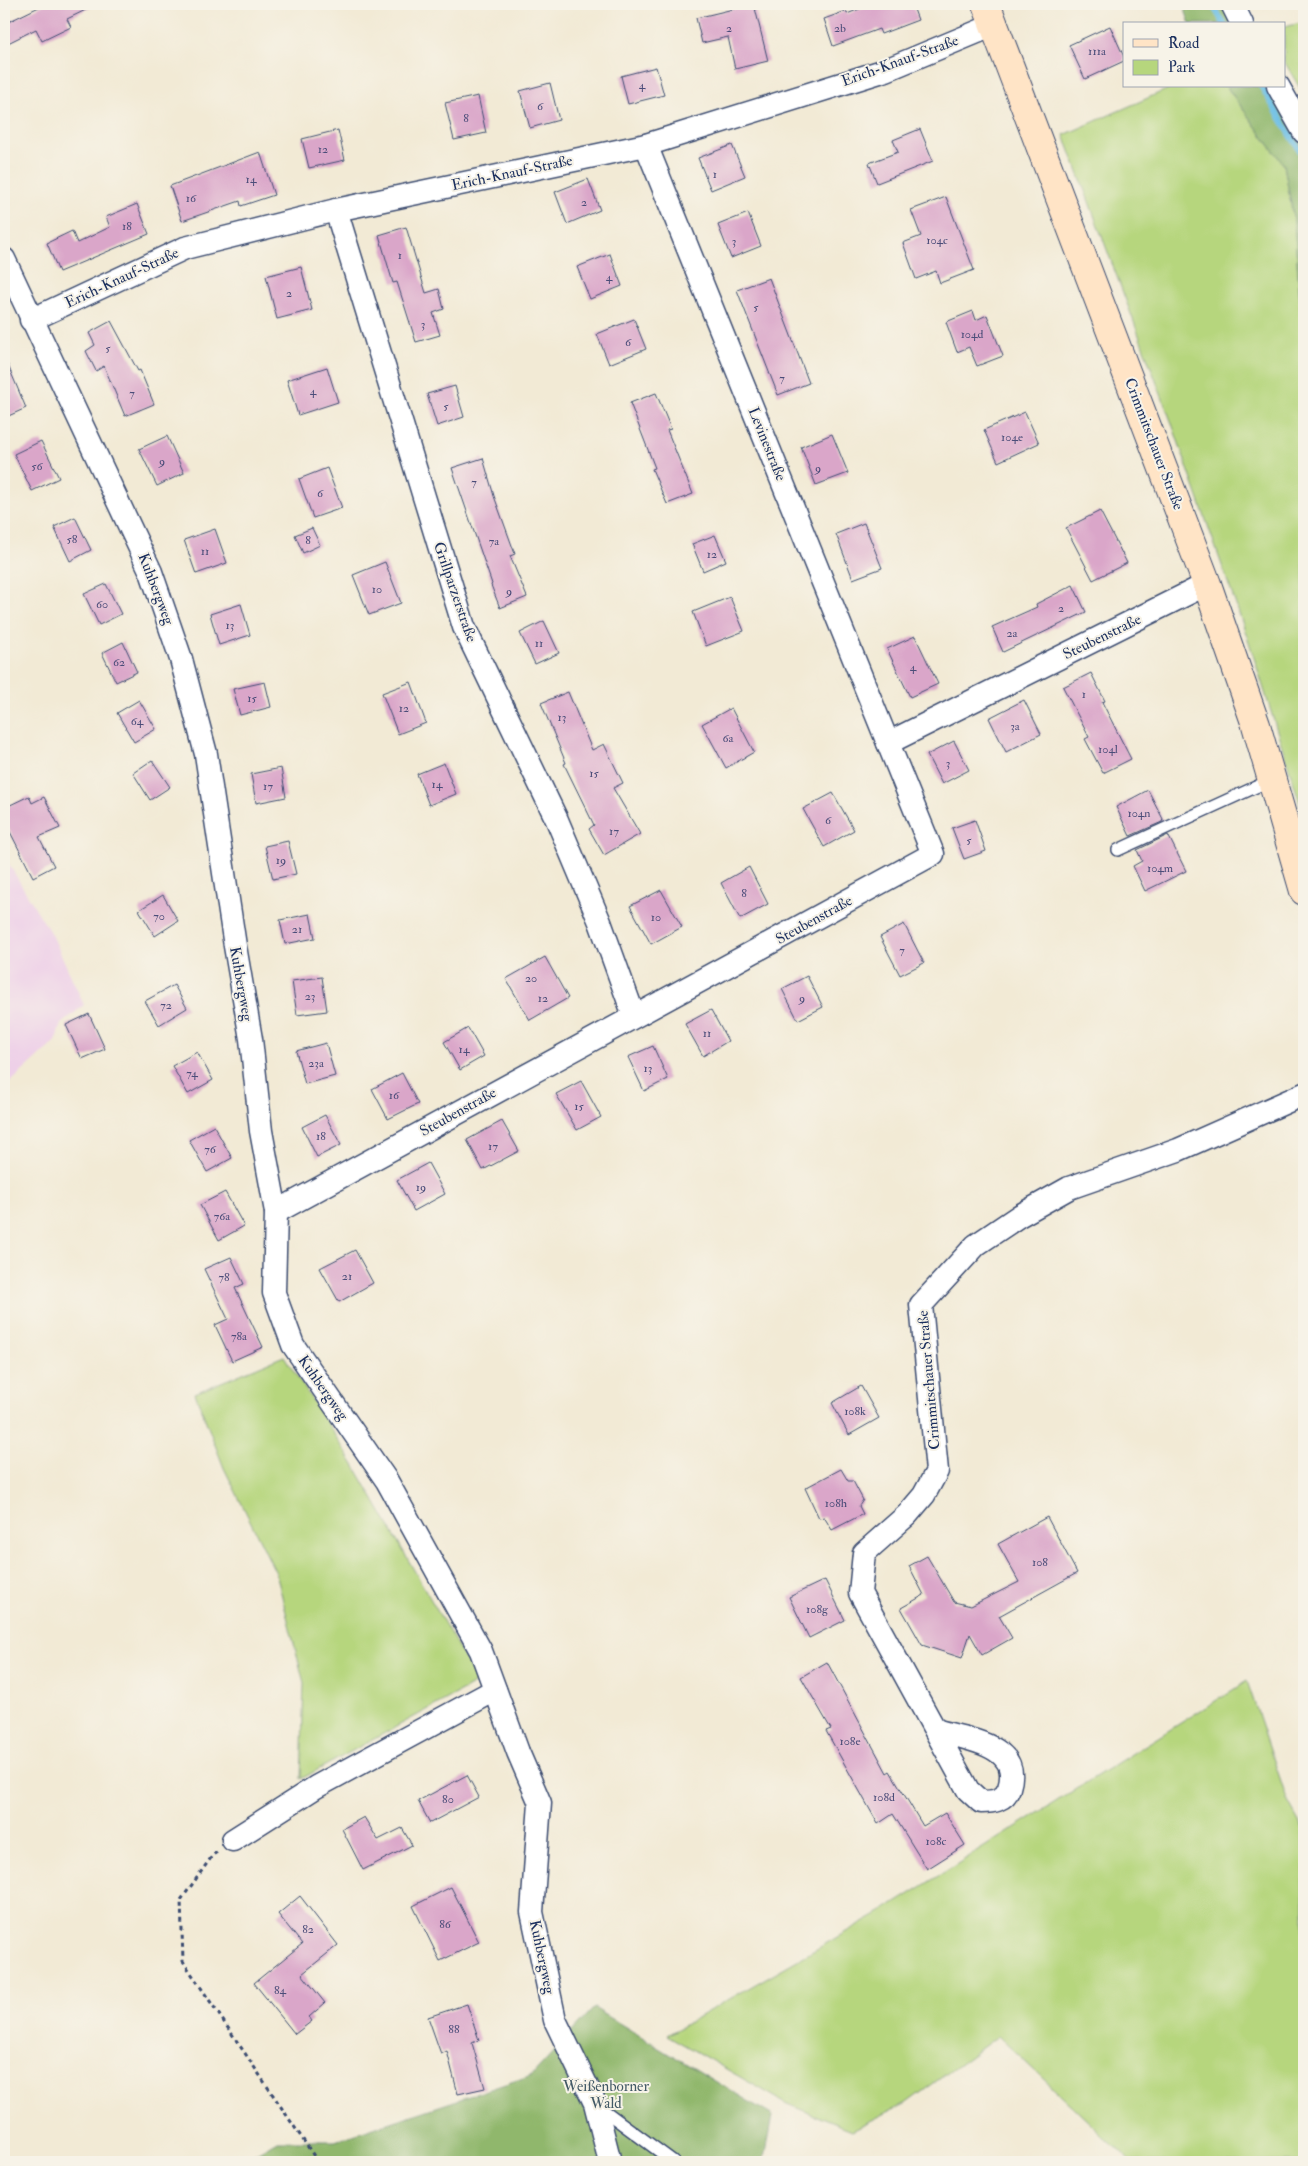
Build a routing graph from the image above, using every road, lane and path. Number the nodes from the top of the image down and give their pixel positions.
1 (1232, 4) edge
2 (990, 15) edge
3 (1241, 22) edge
4 (1279, 88) edge
5 (1304, 132) edge
6 (646, 145) junction
7 (336, 210) junction
8 (4, 259) edge
9 (31, 320) junction
10 (1207, 584) junction
11 (888, 743) junction
12 (1271, 780) junction
13 (1118, 850) dead end
14 (1304, 891) edge
15 (634, 1016) junction
16 (1304, 1094) edge
17 (276, 1212) junction
18 (495, 1690) junction
19 (934, 1730) dead end
20 (233, 1840) joint
21 (595, 2104) junction
22 (318, 2162) edge
23 (610, 2162) edge
24 (674, 2162) edge

1 - 3 street
2 - 6 street, Erich-Knauf-Straße
2 - 10 main road, Crimmitschauer Straße
4 - 5 street
6 - 7 street, Erich-Knauf-Straße
6 - 11 street, Levinestraße
7 - 9 street, Erich-Knauf-Straße
7 - 15 street, Grillparzerstraße
8 - 9 street, Kuhbergweg
9 - 17 street, Kuhbergweg
10 - 11 street, Steubenstraße
10 - 12 main road, Crimmitschauer Straße
11 - 15 street, Steubenstraße
12 - 13 lane
12 - 14 main road, Crimmitschauer Straße
15 - 17 street, Steubenstraße
16 - 19 street, Crimmitschauer Straße
17 - 18 street, Kuhbergweg
18 - 20 street
18 - 21 street, Kuhbergweg
20 - 22 path
21 - 23 street, Kuhbergweg
21 - 24 lane

